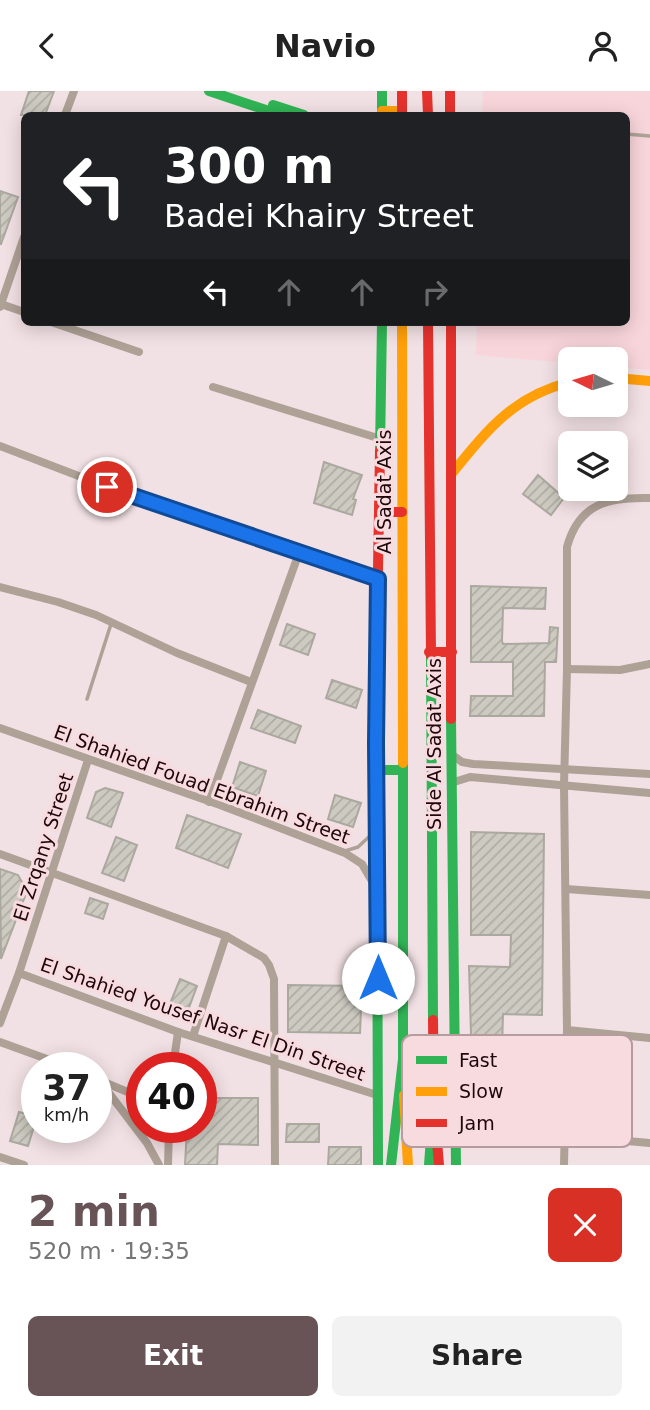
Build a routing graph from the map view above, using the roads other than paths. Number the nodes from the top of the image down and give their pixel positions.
1 (74, 91) edge
2 (209, 91) edge
3 (231, 91) edge
4 (383, 91) edge
5 (402, 91) edge
6 (428, 91) edge
7 (450, 91) edge
8 (66, 112) edge
9 (272, 112) edge
10 (295, 112) edge
11 (382, 112) edge
12 (402, 112) edge
13 (428, 112) edge
14 (450, 112) edge
15 (630, 134) edge
16 (650, 137) edge
17 (21, 246) edge
18 (1, 306) edge
19 (21, 311) edge
20 (63, 326) edge
21 (382, 326) edge
22 (402, 326) edge
23 (428, 326) edge
24 (451, 326) edge
25 (139, 352) dead end
26 (628, 379) edge
27 (650, 381) edge
28 (558, 385) edge
29 (213, 387) dead end
30 (381, 439) junction
31 (0, 446) edge
32 (453, 472) junction
33 (650, 498) edge
34 (380, 512) junction
35 (402, 512) junction
36 (299, 553) junction
37 (378, 579) junction
38 (0, 587) edge
39 (112, 621) junction
40 (429, 652) junction
41 (452, 652) junction
42 (650, 664) edge
43 (567, 669) junction
44 (251, 682) junction
45 (87, 699) dead end
46 (0, 728) edge
47 (451, 754) junction
48 (88, 760) junction
49 (565, 769) junction
50 (376, 770) junction
51 (402, 770) junction
52 (650, 774) edge
53 (451, 783) junction
54 (564, 785) junction
55 (650, 793) edge
56 (209, 801) junction
57 (377, 828) junction
58 (340, 851) junction
59 (0, 854) edge
60 (52, 873) junction
61 (566, 890) junction
62 (377, 891) junction
63 (650, 895) edge
64 (226, 936) junction
65 (19, 972) junction
66 (0, 1023) edge
67 (567, 1030) junction
68 (178, 1032) junction
69 (433, 1035) edge
70 (454, 1035) edge
71 (567, 1035) edge
72 (619, 1035) edge
73 (193, 1036) junction
74 (632, 1036) edge
75 (650, 1038) edge
76 (0, 1042) edge
77 (28, 1052) edge
78 (175, 1052) edge
79 (402, 1059) joint
80 (276, 1062) junction
81 (377, 1095) junction
82 (112, 1097) edge
83 (632, 1141) edge
84 (169, 1143) edge
85 (650, 1143) edge
86 (407, 1147) edge
87 (430, 1147) edge
88 (438, 1147) edge
89 (456, 1147) edge
90 (565, 1147) edge
91 (0, 1157) edge
92 (24, 1165) edge
93 (159, 1165) edge
94 (168, 1165) edge
95 (275, 1165) edge
96 (378, 1165) edge
97 (391, 1165) edge
98 (408, 1165) edge
99 (429, 1165) edge
100 (439, 1165) edge
101 (456, 1165) edge
102 (564, 1165) edge

1 - 8 street
2 - 9 street
3 - 10 street
4 - 11 street
5 - 12 street
6 - 13 street
7 - 14 street
15 - 16 lane
17 - 18 street
18 - 19 street
20 - 25 street
21 - 30 street
22 - 35 street, Al Sadat Axis
23 - 40 street
24 - 32 street, Side Al Sadat Axis
26 - 27 street
28 - 32 street
29 - 30 street
30 - 34 street
31 - 36 street
32 - 41 street, Side Al Sadat Axis
33 - 43 street
34 - 35 street
34 - 37 street
35 - 51 street, Al Sadat Axis
36 - 37 street
36 - 44 street
37 - 50 street
38 - 39 street
39 - 44 street
39 - 45 lane
40 - 41 street
40 - 69 street
41 - 47 street, Side Al Sadat Axis
42 - 43 street
43 - 49 street
44 - 56 street
46 - 48 street, El Shahied Fouad Ebrahim Street
47 - 49 street
47 - 53 street, Side Al Sadat Axis
48 - 56 street, El Shahied Fouad Ebrahim Street
48 - 60 street, El Zrqany Street
49 - 52 street
49 - 54 street
50 - 51 street
50 - 57 street
51 - 79 street, Al Sadat Axis
53 - 54 street
53 - 70 street, Side Al Sadat Axis
54 - 55 street
54 - 61 street
56 - 58 street, El Shahied Fouad Ebrahim Street
57 - 58 lane
57 - 62 street
58 - 62 street, El Shahied Fouad Ebrahim Street
59 - 60 street
60 - 64 street
60 - 65 street, El Zrqany Street
61 - 63 street
61 - 67 street
62 - 81 street
64 - 73 street
64 - 80 street
65 - 66 street, El Zrqany Street
65 - 68 street, El Shahied Yousef Nasr El Din Street
67 - 71 street
67 - 72 street
68 - 73 street, El Shahied Yousef Nasr El Din Street
68 - 78 street
73 - 80 street, El Shahied Yousef Nasr El Din Street
74 - 75 street
76 - 77 street
79 - 97 street, Al Sadat Axis
80 - 81 street, El Shahied Yousef Nasr El Din Street
80 - 95 street
81 - 96 street
82 - 93 street
83 - 85 street
84 - 94 street
86 - 98 street
87 - 99 street
88 - 100 street
89 - 101 street, Side Al Sadat Axis
90 - 102 street
91 - 92 street

